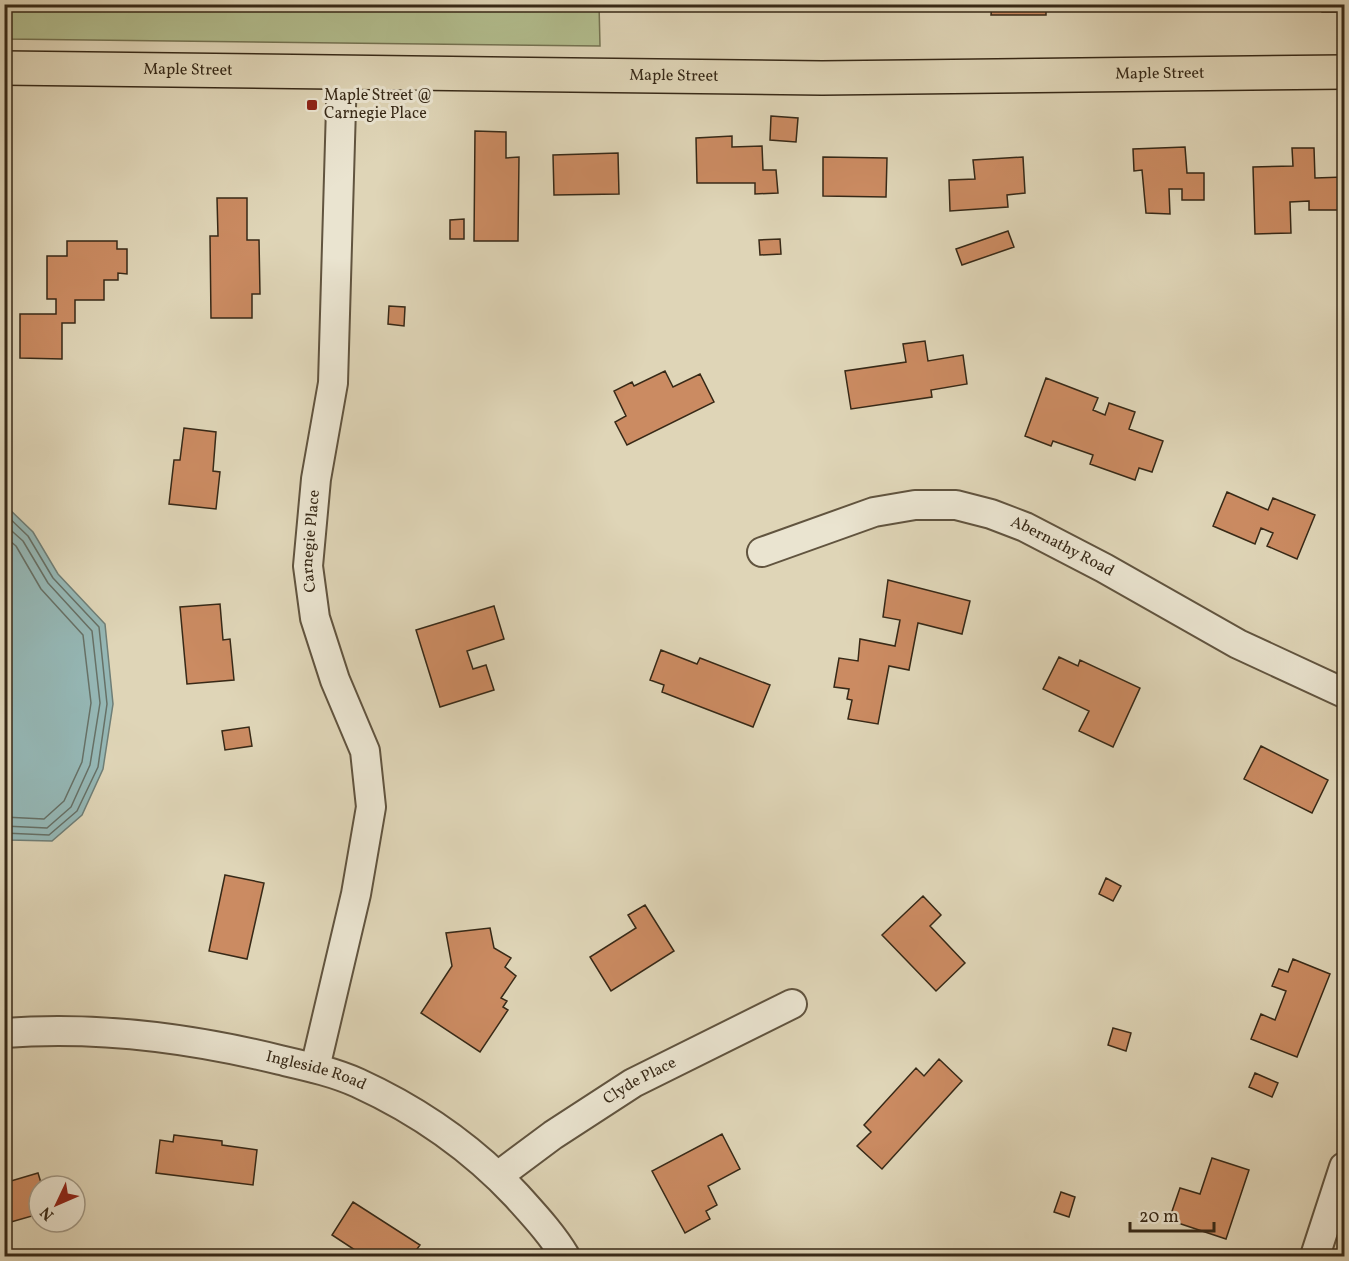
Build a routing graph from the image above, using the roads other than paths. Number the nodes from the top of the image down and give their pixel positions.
1 (4, 68) edge
2 (1344, 72) edge
3 (342, 73) junction
4 (762, 552) dead end
5 (1344, 693) edge
6 (792, 1004) dead end
7 (4, 1033) edge
8 (315, 1068) junction
9 (1344, 1167) edge
10 (498, 1176) junction
11 (565, 1257) edge
12 (1315, 1257) edge

1 - 3 main road, Maple Street
2 - 3 main road, Maple Street
3 - 8 street, Carnegie Place
4 - 5 street, Abernathy Road
6 - 10 street, Clyde Place
7 - 8 street, Ingleside Road
8 - 10 street, Ingleside Road
9 - 12 street
10 - 11 street, Ingleside Road

